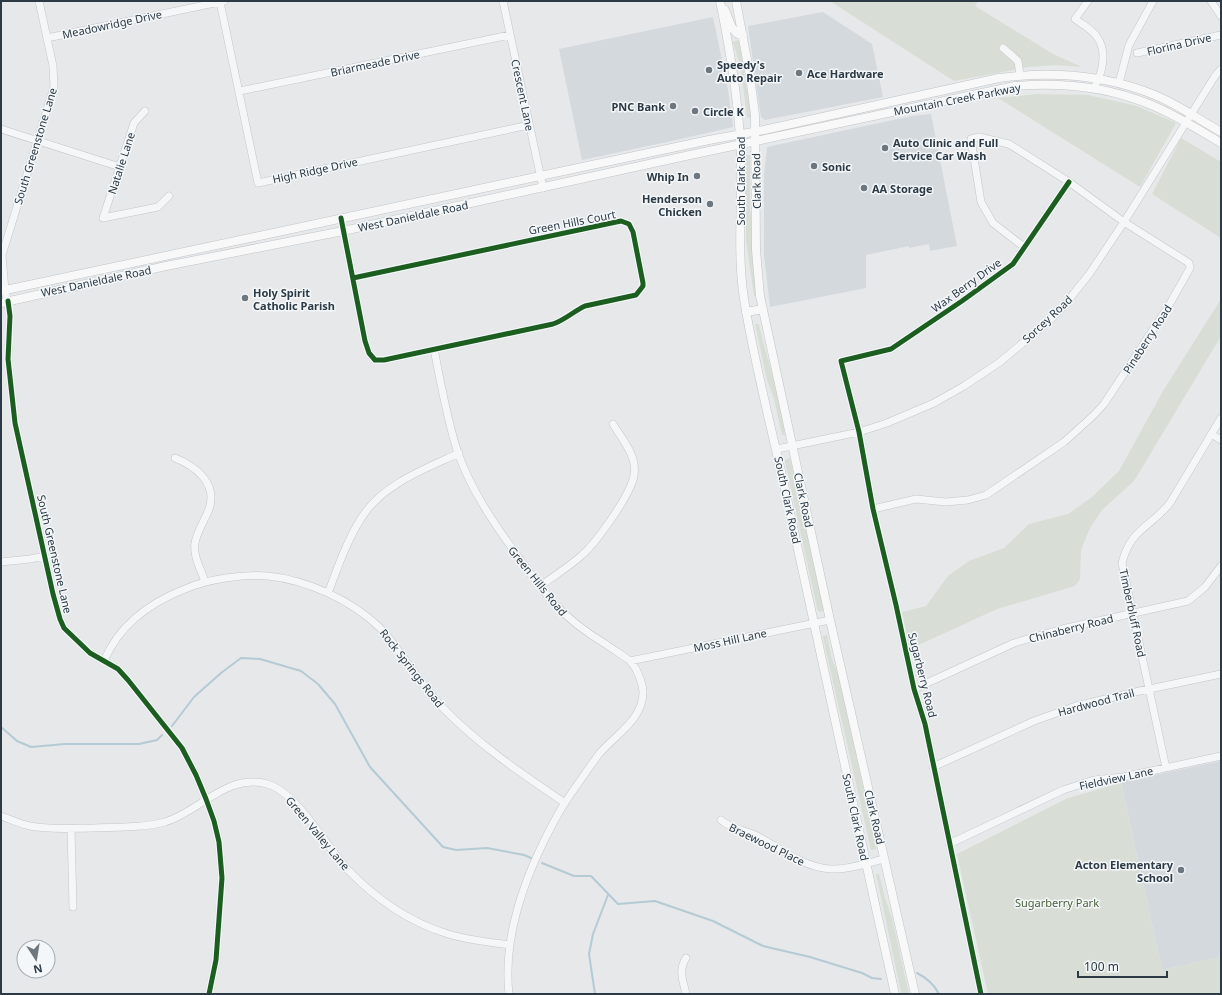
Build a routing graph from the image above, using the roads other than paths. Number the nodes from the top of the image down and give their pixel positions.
1 (39, 1) edge
2 (222, 1) edge
3 (503, 1) edge
4 (736, 1) edge
5 (1088, 1) edge
6 (1153, 1) edge
7 (1211, 1) edge
8 (721, 3) edge
9 (1221, 16) edge
10 (1221, 34) edge
11 (510, 35) junction
12 (743, 35) junction
13 (47, 38) junction
14 (1003, 48) dead end
15 (1137, 53) dead end
16 (1221, 69) edge
17 (1020, 75) junction
18 (1099, 79) junction
19 (1119, 83) junction
20 (1094, 88) junction
21 (240, 91) junction
22 (908, 98) junction
23 (911, 108) junction
24 (145, 111) dead end
25 (1192, 114) junction
26 (1186, 122) junction
27 (529, 125) junction
28 (1, 129) edge
29 (755, 131) junction
30 (1221, 132) edge
31 (740, 134) junction
32 (38, 141) junction
33 (755, 142) junction
34 (1221, 143) edge
35 (740, 145) junction
36 (642, 154) junction
37 (646, 165) junction
38 (120, 167) junction
39 (582, 167) junction
40 (540, 176) junction
41 (585, 179) junction
42 (1069, 182) junction
43 (543, 188) junction
44 (169, 196) dead end
45 (341, 218) junction
46 (1124, 222) junction
47 (343, 231) junction
48 (276, 232) junction
49 (3, 242) edge
50 (278, 244) junction
51 (205, 247) junction
52 (1024, 247) junction
53 (207, 258) junction
54 (130, 263) junction
55 (132, 273) junction
56 (353, 278) junction
57 (3, 290) edge
58 (4, 302) edge
59 (763, 309) junction
60 (746, 312) junction
61 (434, 350) junction
62 (841, 361) joint
63 (1221, 418) edge
64 (612, 424) dead end
65 (859, 432) junction
66 (1211, 434) junction
67 (1221, 440) edge
68 (792, 445) junction
69 (777, 449) junction
70 (459, 453) junction
71 (175, 458) dead end
72 (873, 509) junction
73 (45, 556) junction
74 (1, 562) edge
75 (1221, 566) edge
76 (204, 582) junction
77 (540, 586) junction
78 (328, 592) junction
79 (1133, 614) junction
80 (830, 620) junction
81 (814, 624) junction
82 (104, 661) junction
83 (630, 661) junction
84 (1221, 674) edge
85 (914, 689) junction
86 (1149, 689) junction
87 (1221, 756) edge
88 (933, 767) junction
89 (1166, 768) junction
90 (206, 798) junction
91 (565, 803) junction
92 (1, 816) edge
93 (721, 820) dead end
94 (70, 828) junction
95 (949, 844) junction
96 (884, 859) junction
97 (866, 863) junction
98 (73, 907) dead end
99 (510, 945) junction
100 (686, 958) dead end
101 (209, 994) edge
102 (509, 994) edge
103 (686, 994) edge
104 (895, 994) edge
105 (914, 994) edge
106 (981, 994) edge

1 - 13 street, South Greenstone Lane
2 - 13 street, Meadowridge Drive
2 - 21 street, High Ridge Drive
3 - 11 street, Crescent Lane
4 - 12 main road, Clark Road
5 - 18 street
6 - 19 street
7 - 9 street
8 - 12 main road
8 - 31 main road, South Clark Road
10 - 15 street, Florina Drive
11 - 21 street, Briarmeade Drive
11 - 27 street, Crescent Lane
12 - 29 main road, Clark Road
13 - 32 street, South Greenstone Lane
14 - 17 street
16 - 25 street, Sorcey Road
17 - 18 main road, Mountain Creek Parkway
17 - 22 main road, Mountain Creek Parkway
18 - 19 main road, Mountain Creek Parkway
18 - 20 street
19 - 25 main road, Mountain Creek Parkway
20 - 23 main road, Mountain Creek Parkway
20 - 26 main road, Mountain Creek Parkway
21 - 27 street, High Ridge Drive
22 - 23 main road
22 - 29 main road, Mountain Creek Parkway
23 - 33 main road, Mountain Creek Parkway
24 - 38 street, Natalie Lane
25 - 26 street, Sorcey Road
25 - 30 main road, Mountain Creek Parkway
26 - 34 main road, Mountain Creek Parkway
26 - 46 street, Sorcey Road
27 - 40 street, Crescent Lane
28 - 32 street
29 - 31 main road, West Danieldale Road
29 - 33 main road, Clark Road
31 - 35 main road, South Clark Road
31 - 36 main road, West Danieldale Road
32 - 38 street
32 - 49 street, South Greenstone Lane
33 - 35 main road, West Danieldale Road
33 - 59 main road, Clark Road
35 - 37 main road, West Danieldale Road
35 - 60 main road, South Clark Road
36 - 37 main road
36 - 39 main road, West Danieldale Road
37 - 41 main road, West Danieldale Road
38 - 44 street, Natalie Lane
39 - 40 main road, West Danieldale Road
39 - 41 main road
40 - 43 street, Crescent Lane
40 - 45 main road, West Danieldale Road
41 - 43 main road, West Danieldale Road
42 - 46 street, Pineberry Road
42 - 52 street, Wax Berry Drive
42 - 52 street, Pineberry Road
43 - 47 main road, West Danieldale Road
45 - 47 street, Green Hills Court
45 - 48 main road, West Danieldale Road
46 - 65 street, Sorcey Road
46 - 72 street, Pineberry Road
47 - 50 main road, West Danieldale Road
47 - 56 street, Green Hills Court
48 - 50 main road
48 - 51 main road, West Danieldale Road
49 - 57 street, South Greenstone Lane
50 - 53 main road, West Danieldale Road
51 - 53 main road
51 - 54 main road, West Danieldale Road
52 - 62 street, Wax Berry Drive
53 - 55 main road, West Danieldale Road
54 - 55 main road
54 - 57 main road, West Danieldale Road
55 - 58 main road, West Danieldale Road
56 - 61 street, Green Hills Court
56 - 61 street, Green Hills Court
57 - 58 street, South Greenstone Lane
58 - 73 street, South Greenstone Lane
59 - 60 main road
59 - 68 main road, Clark Road
60 - 69 main road, South Clark Road
61 - 70 street, Green Hills Road
62 - 65 street, Sugarberry Road
63 - 66 street, Timberbluff Road
64 - 77 street
65 - 68 street, Sorcey Road
65 - 72 street, Sugarberry Road
66 - 67 street
66 - 79 street, Timberbluff Road
68 - 69 street, Sorcey Road
68 - 80 main road, Clark Road
69 - 81 main road, South Clark Road
70 - 77 street, Green Hills Road
70 - 78 street
71 - 76 street
72 - 85 street, Sugarberry Road
73 - 74 street
73 - 82 street, South Greenstone Lane
75 - 79 street, Chinaberry Road
76 - 78 street, Rock Springs Road
76 - 82 street, Rock Springs Road
77 - 83 street, Green Hills Road
78 - 91 street, Rock Springs Road
79 - 85 street, Chinaberry Road
79 - 86 street, Timberbluff Road
80 - 81 street, Moss Hill Lane
80 - 96 main road, Clark Road
81 - 83 street, Moss Hill Lane
81 - 97 main road, South Clark Road
82 - 90 street, South Greenstone Lane
83 - 91 street, Green Hills Road
84 - 86 street, Hardwood Trail
85 - 88 street, Sugarberry Road
86 - 88 street, Hardwood Trail
86 - 89 street, Timberbluff Road
87 - 89 street, Fieldview Lane
88 - 95 street, Sugarberry Road
89 - 95 street, Fieldview Lane
90 - 94 street, Green Valley Lane
90 - 99 street, Green Valley Lane
90 - 101 street, South Greenstone Lane
91 - 99 street, Green Hills Road
92 - 94 street, Green Valley Lane
93 - 97 street, Braewood Place
94 - 98 street
95 - 106 street, Sugarberry Road
96 - 97 street, Braewood Place
96 - 105 main road, Clark Road
97 - 104 main road, South Clark Road
99 - 102 street, Green Hills Road
100 - 103 street

